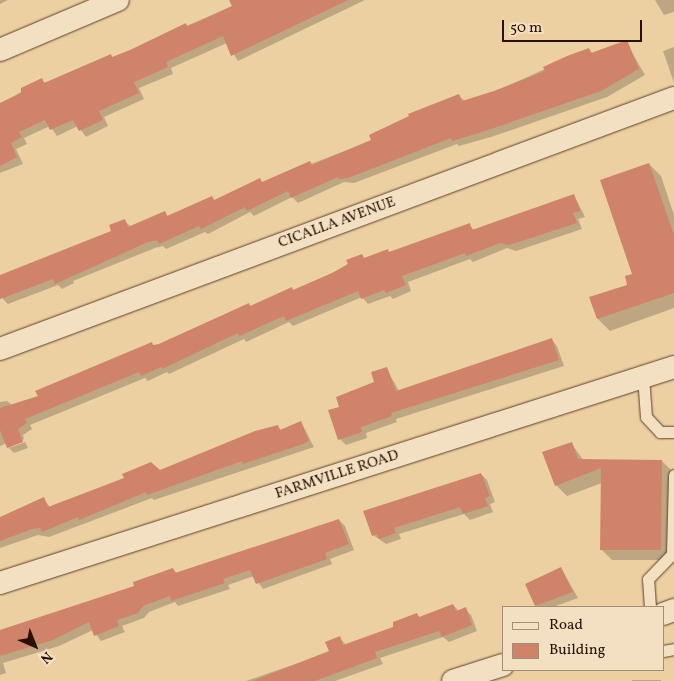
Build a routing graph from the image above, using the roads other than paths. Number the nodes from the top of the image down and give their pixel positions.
1 (118, 0) edge
2 (0, 50) edge
3 (674, 98) edge
4 (0, 349) edge
5 (674, 367) edge
6 (643, 376) junction
7 (674, 432) edge
8 (674, 475) edge
9 (0, 583) edge
10 (650, 606) edge
11 (502, 665) edge
12 (454, 681) edge

1 - 2 street
3 - 4 street, CICALLA AVENUE
5 - 6 street, FARMVILLE ROAD
6 - 7 lane
6 - 9 street, FARMVILLE ROAD
8 - 10 lane
11 - 12 street

